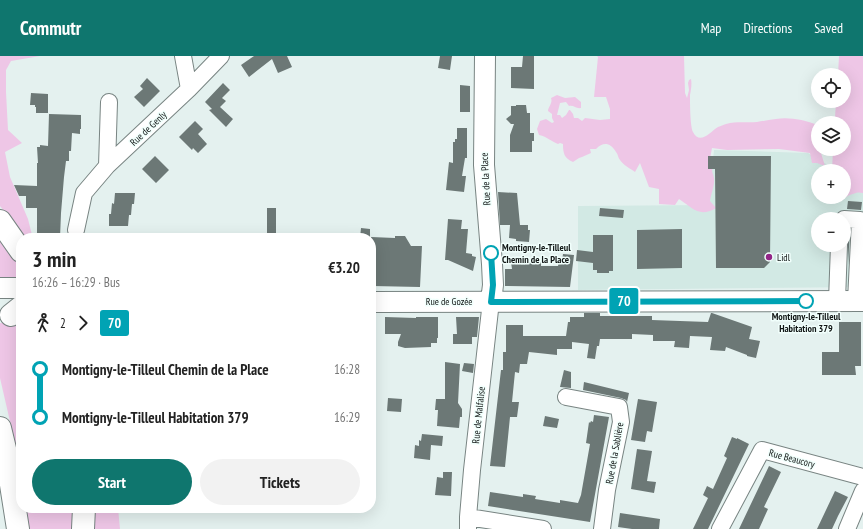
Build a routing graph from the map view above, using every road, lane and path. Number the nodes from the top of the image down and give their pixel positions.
1 (183, 56) edge
2 (221, 56) edge
3 (485, 56) edge
4 (189, 89) junction
5 (109, 102) dead end
6 (107, 166) junction
7 (851, 219) edge
8 (0, 221) edge
9 (76, 230) dead end
10 (16, 244) edge
11 (841, 252) edge
12 (852, 301) edge
13 (376, 302) edge
14 (491, 302) junction
15 (566, 397) dead end
16 (0, 428) edge
17 (863, 477) edge
18 (863, 491) edge
19 (84, 513) edge
20 (468, 523) edge
21 (18, 529) edge
22 (82, 529) edge
23 (544, 529) edge
24 (602, 529) edge
25 (720, 529) edge
26 (847, 529) edge

1 - 4 street
2 - 4 street, Rue de Genly
3 - 14 main road, Rue de la Place
4 - 6 street, Rue de Genly
5 - 6 street
6 - 9 street, Rue de Genly
7 - 12 street
8 - 10 highway
11 - 12 street
12 - 14 main road, Rue de Gozée
13 - 14 main road, Rue de Gozée
14 - 20 street, Rue de Malfalise
15 - 24 street, Rue de la Sablière
16 - 21 highway
17 - 25 street, Rue Beaucory
18 - 26 street
19 - 22 highway
20 - 23 street

